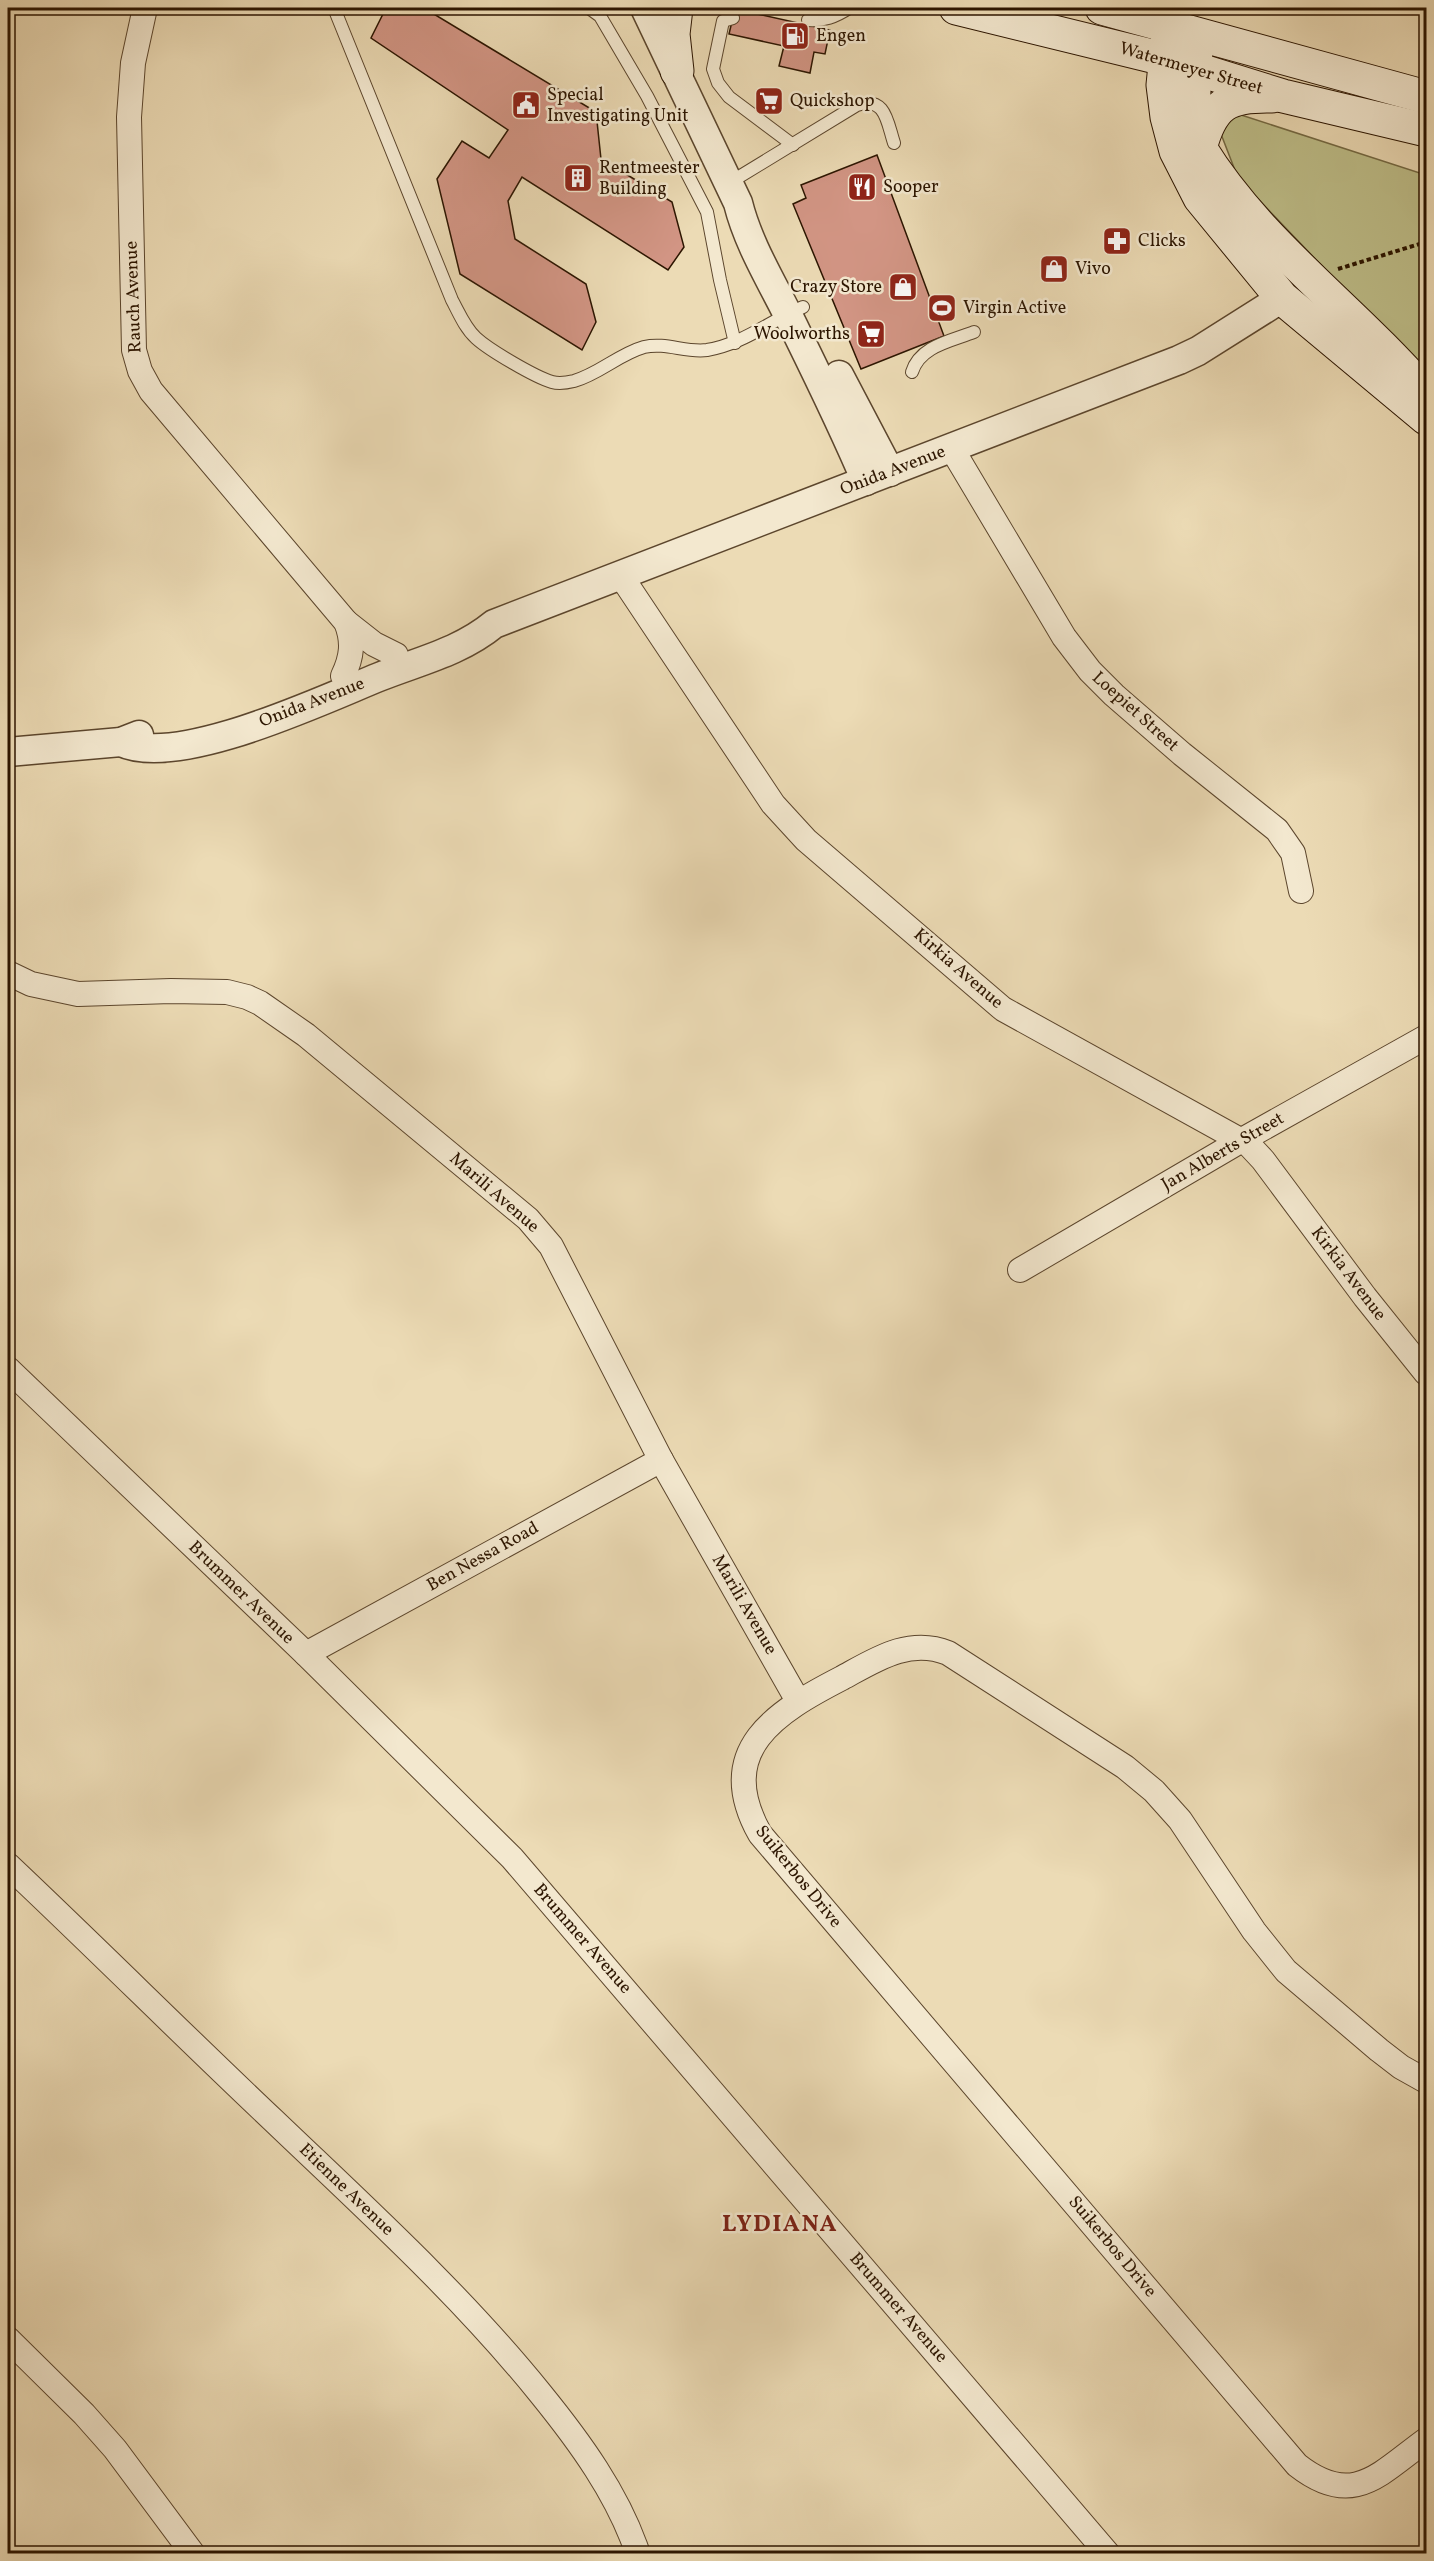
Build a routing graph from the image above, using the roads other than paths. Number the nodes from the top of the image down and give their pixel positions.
1 (145, 8) edge
2 (333, 8) edge
3 (589, 8) edge
4 (645, 8) edge
5 (676, 8) edge
6 (849, 8) edge
7 (957, 8) edge
8 (1102, 8) edge
9 (807, 17) edge
10 (733, 18) dead end
11 (1183, 29) junction
12 (1179, 64) junction
13 (677, 70) junction
14 (1283, 96) junction
15 (1426, 97) edge
16 (1426, 130) edge
17 (894, 142) dead end
18 (793, 145) junction
19 (1200, 148) junction
20 (734, 193) junction
21 (1282, 298) junction
22 (795, 310) junction
23 (974, 332) dead end
24 (735, 344) junction
25 (912, 372) dead end
26 (1426, 394) edge
27 (1426, 418) edge
28 (951, 449) junction
29 (878, 476) junction
30 (621, 576) junction
31 (346, 622) junction
32 (494, 624) junction
33 (396, 655) junction
34 (344, 676) junction
35 (121, 742) junction
36 (8, 752) edge
37 (1301, 891) dead end
38 (8, 973) edge
39 (1426, 1037) edge
40 (1242, 1140) junction
41 (1020, 1270) dead end
42 (8, 1369) edge
43 (1426, 1373) edge
44 (661, 1460) junction
45 (306, 1654) junction
46 (798, 1701) junction
47 (8, 1865) edge
48 (1426, 2081) edge
49 (8, 2339) edge
50 (1426, 2440) edge
51 (193, 2553) edge
52 (638, 2553) edge
53 (1108, 2553) edge

1 - 31 street, Rauch Avenue
2 - 24 lane
3 - 24 lane
4 - 13 street
5 - 13 main road
6 - 9 lane
7 - 12 main road, Watermeyer Street
8 - 11 main road, Watermeyer Street
10 - 18 lane
11 - 12 main road
11 - 15 main road, Watermeyer Street
12 - 14 main road, Watermeyer Street
12 - 19 main road
12 - 21 main road
13 - 20 street
14 - 16 main road, Watermeyer Street
14 - 19 main road
17 - 18 lane
18 - 20 lane
19 - 21 main road
19 - 26 main road
20 - 22 street
21 - 27 main road
21 - 28 street, Onida Avenue
22 - 24 lane
22 - 29 street
23 - 25 lane
28 - 29 street, Onida Avenue
28 - 37 street, Loepiet Street
29 - 30 street, Onida Avenue
30 - 32 street, Onida Avenue
30 - 40 street, Kirkia Avenue
31 - 33 street, Rauch Avenue
31 - 34 street, Rauch Avenue
32 - 33 street, Onida Avenue
32 - 35 street, Onida Avenue
33 - 34 street, Onida Avenue
34 - 35 street, Onida Avenue
35 - 36 street, Onida Avenue
38 - 44 street, Marili Avenue
39 - 40 street, Jan Alberts Street
40 - 41 street, Jan Alberts Street
40 - 43 street, Kirkia Avenue
42 - 45 street, Brummer Avenue
44 - 45 street, Ben Nessa Road
44 - 46 street, Marili Avenue
45 - 53 street, Brummer Avenue
46 - 48 street, Suikerbos Drive
46 - 50 street, Suikerbos Drive
47 - 52 street, Etienne Avenue
49 - 51 street

